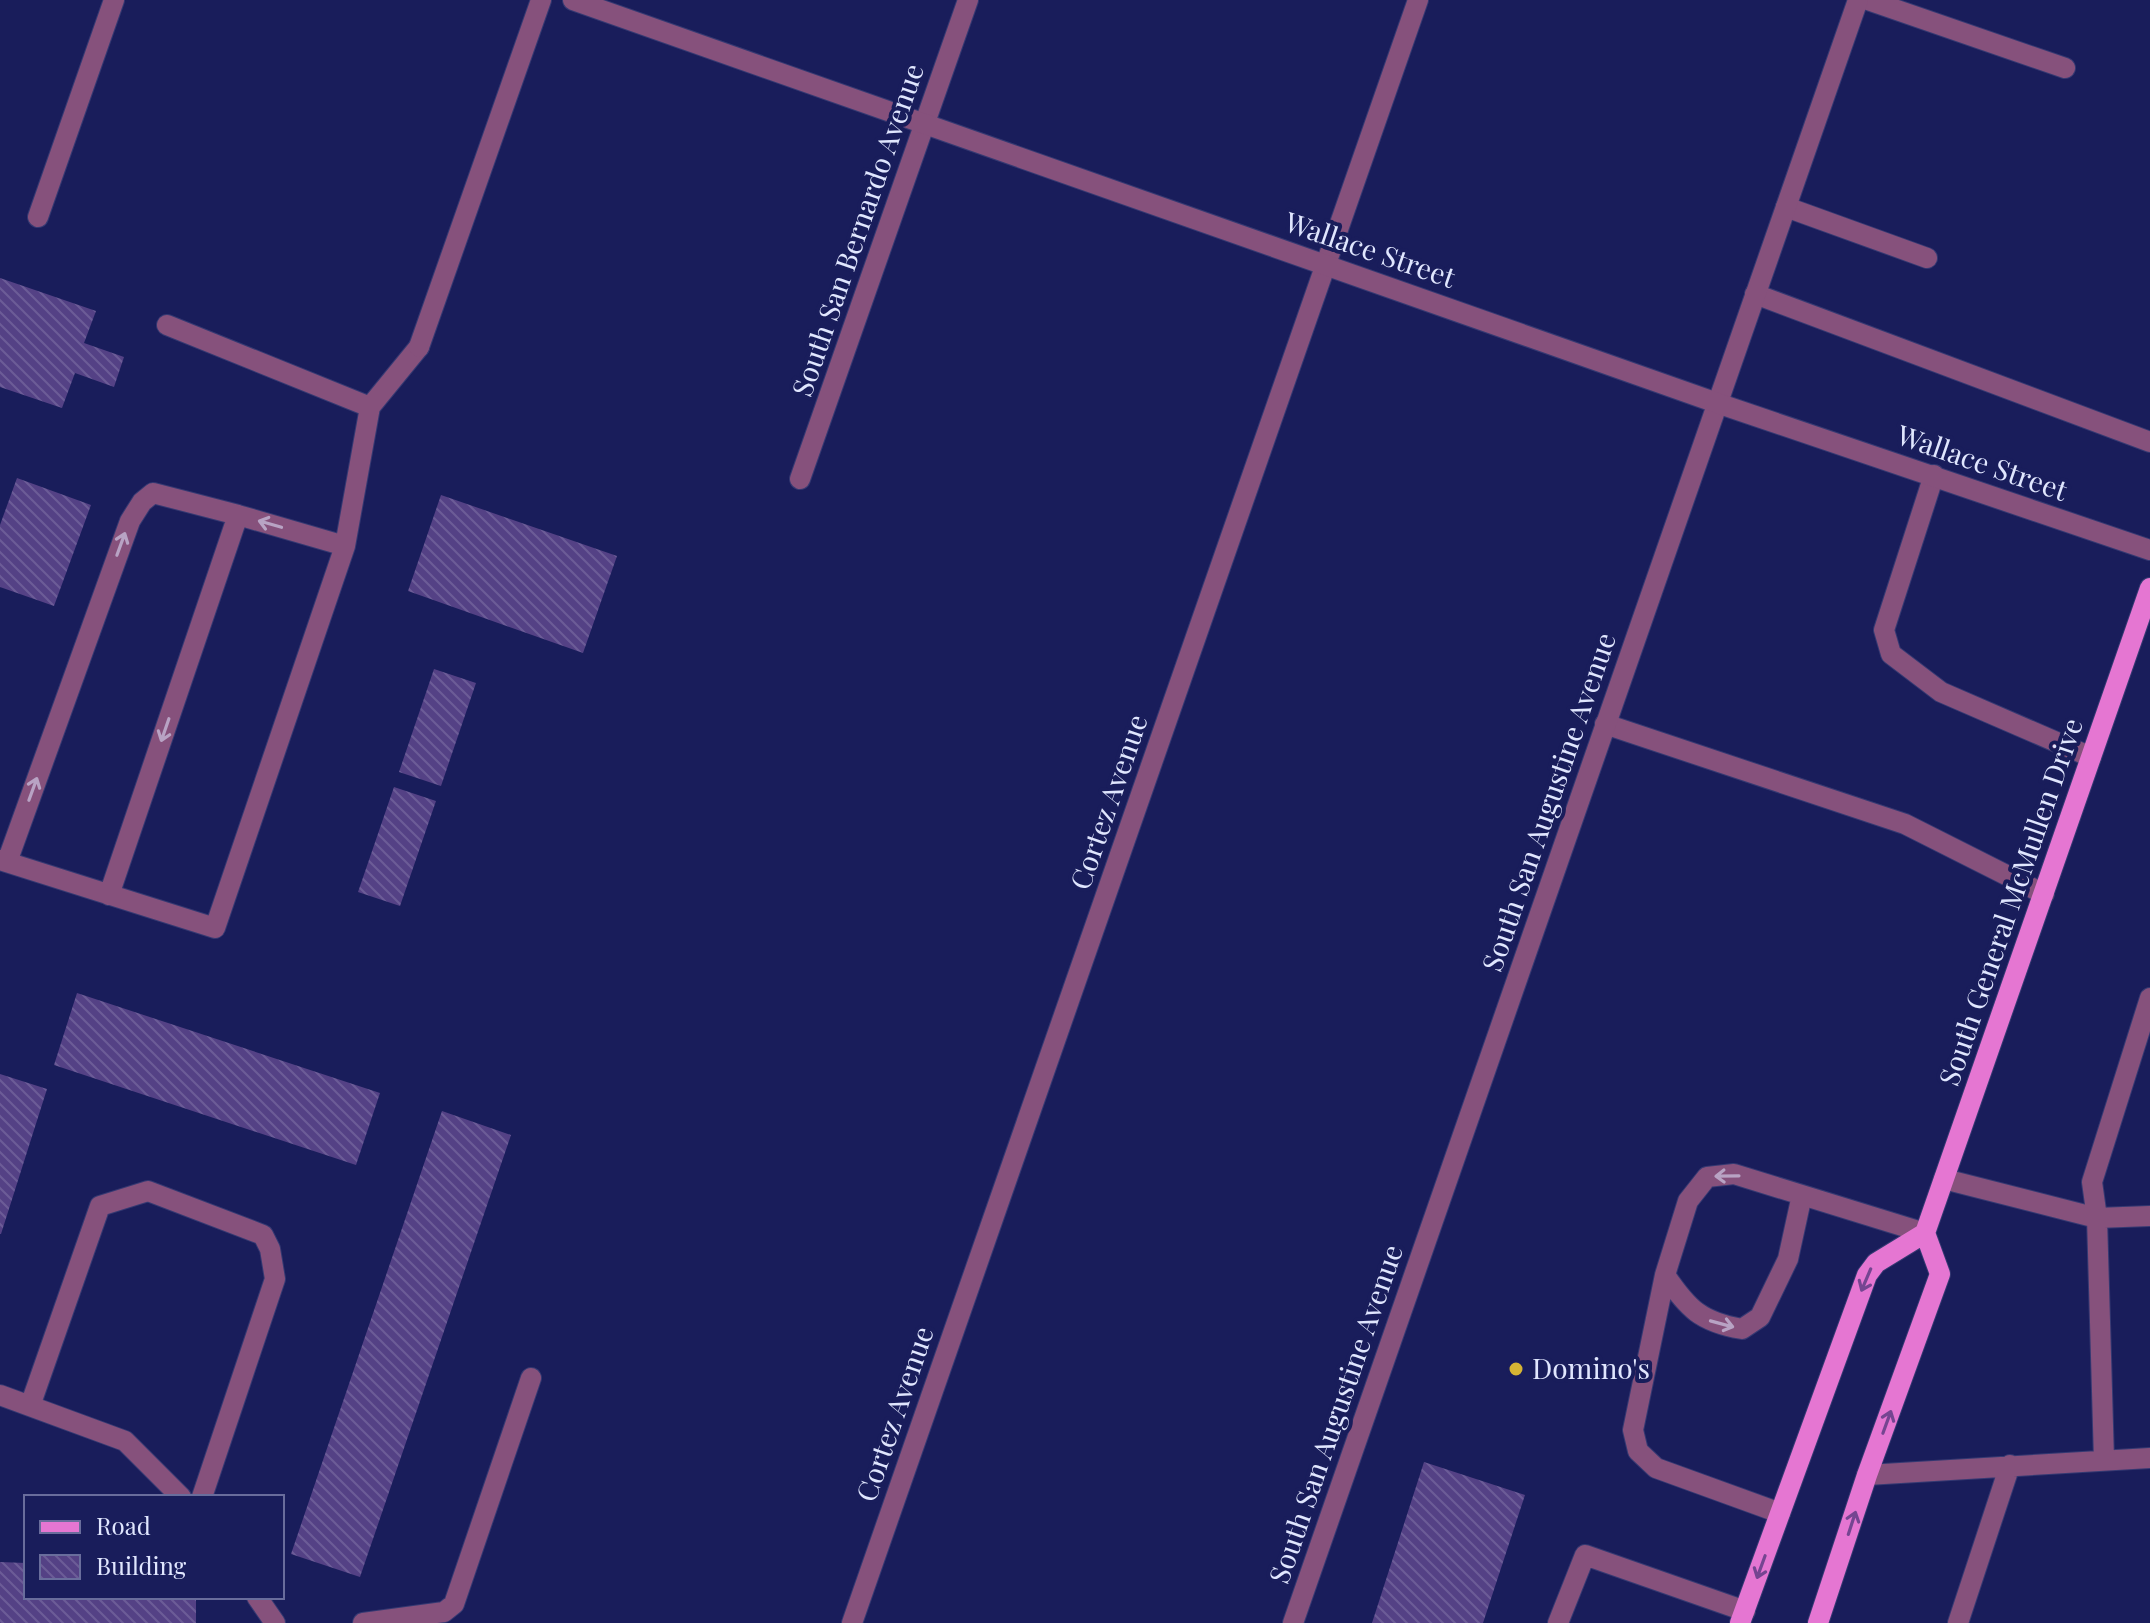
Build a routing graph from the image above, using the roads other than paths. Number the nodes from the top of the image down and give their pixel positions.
1 (114, 0) edge
2 (541, 0) edge
3 (573, 0) edge
4 (968, 0) edge
5 (1418, 0) edge
6 (1858, 0) edge
7 (1868, 0) edge
8 (2065, 68) dead end
9 (925, 123) junction
10 (1786, 207) junction
11 (38, 217) dead end
12 (1927, 258) dead end
13 (1326, 264) junction
14 (1755, 294) junction
15 (167, 325) dead end
16 (1717, 403) junction
17 (370, 407) junction
18 (2150, 442) edge
19 (1934, 475) junction
20 (800, 479) dead end
21 (238, 515) junction
22 (345, 546) junction
23 (2150, 550) edge
24 (2150, 588) edge
25 (1605, 724) junction
26 (2091, 757) junction
27 (4, 861) edge
28 (2044, 894) junction
29 (109, 895) junction
30 (2150, 998) edge
31 (1944, 1179) junction
32 (1802, 1195) junction
33 (2150, 1216) edge
34 (2097, 1218) junction
35 (1925, 1233) junction
36 (1665, 1275) junction
37 (531, 1378) dead end
38 (0, 1395) edge
39 (30, 1406) junction
40 (2150, 1458) edge
41 (2104, 1460) junction
42 (2010, 1465) junction
43 (1867, 1475) junction
44 (179, 1495) edge
45 (203, 1495) edge
46 (1780, 1513) junction
47 (258, 1599) edge
48 (1742, 1617) edge
49 (275, 1623) edge
50 (363, 1623) edge
51 (852, 1623) edge
52 (1293, 1623) edge
53 (1558, 1623) edge
54 (1818, 1623) edge
55 (1958, 1623) edge

1 - 11 street
2 - 17 street
3 - 9 street, Wallace Street
4 - 9 street, South San Bernardo Avenue
5 - 13 street, Cortez Avenue
6 - 10 street, South San Augustine Avenue
7 - 8 street
9 - 13 street, Wallace Street
9 - 20 street, South San Bernardo Avenue
10 - 12 street
10 - 14 street, South San Augustine Avenue
13 - 16 street, Wallace Street
13 - 51 street, Cortez Avenue
14 - 16 street, South San Augustine Avenue
14 - 18 street
15 - 17 street
16 - 19 street, Wallace Street
16 - 25 street, South San Augustine Avenue
17 - 22 street
19 - 23 street, Wallace Street
19 - 26 street
22 -> 21 street
27 -> 21 street
21 -> 29 street
22 - 29 street
24 - 26 main road, South General McMullen Drive
25 - 28 street
25 - 52 street, South San Augustine Avenue
26 - 28 main road, South General McMullen Drive
27 - 29 street
28 - 31 main road, South General McMullen Drive
30 - 34 street
31 - 34 street
31 - 35 main road, South General McMullen Drive
32 - 35 street
32 -> 36 street
36 -> 32 street
33 - 34 street
34 - 41 street
43 -> 35 main road
35 -> 46 main road
36 - 46 street
37 - 50 street
38 - 39 street
39 - 44 street
39 - 45 street
40 - 41 street
41 - 42 street
42 - 43 street
42 - 55 street
54 -> 43 main road
46 -> 48 main road
47 - 49 street
48 - 53 street

